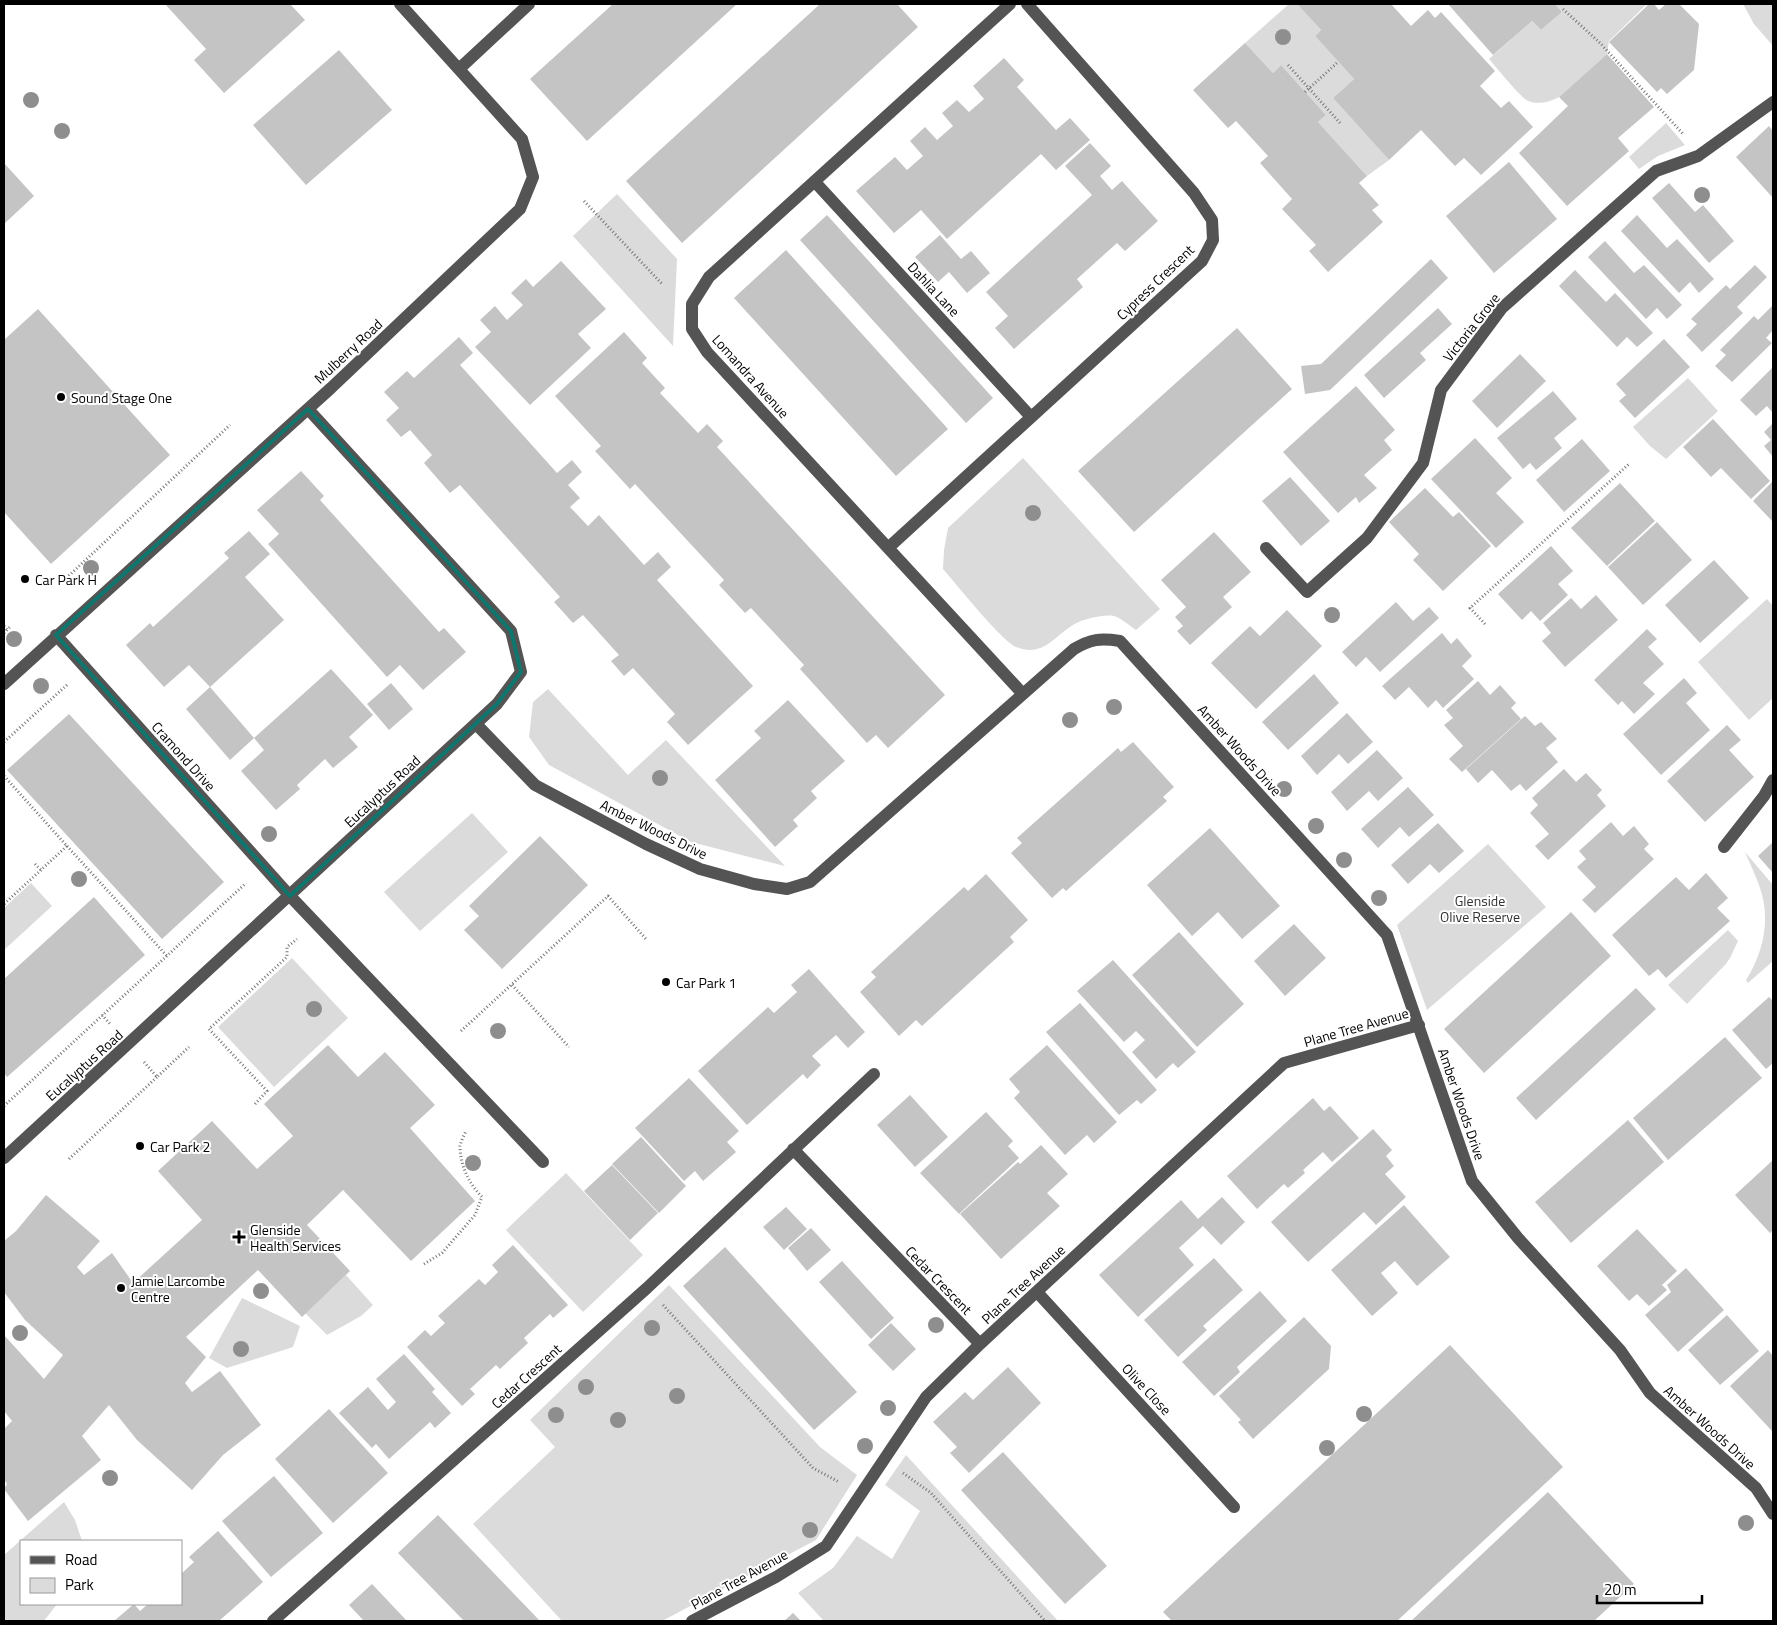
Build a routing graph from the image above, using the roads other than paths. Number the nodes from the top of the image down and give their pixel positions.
1 (400, 4) edge
2 (529, 4) edge
3 (1010, 4) edge
4 (1026, 4) edge
5 (459, 69) junction
6 (1773, 102) edge
7 (815, 182) junction
8 (308, 408) junction
9 (1031, 417) junction
10 (888, 548) junction
11 (1266, 548) dead end
12 (56, 636) junction
13 (4, 684) edge
14 (1023, 694) junction
15 (476, 724) junction
16 (1773, 780) edge
17 (1724, 847) dead end
18 (290, 896) junction
19 (1419, 1025) junction
20 (874, 1074) dead end
21 (794, 1149) junction
22 (4, 1158) edge
23 (544, 1162) dead end
24 (1037, 1292) junction
25 (980, 1344) junction
26 (1234, 1507) dead end
27 (1773, 1514) edge
28 (273, 1621) edge
29 (692, 1621) edge

1 - 5 street, Mulberry Road
2 - 5 street
3 - 7 street, Lomandra Avenue
4 - 9 street, Cypress Crescent
5 - 8 street, Mulberry Road
6 - 11 street, Victoria Grove
7 - 9 street, Dahlia Lane
7 - 10 street, Lomandra Avenue
8 - 12 street, Mulberry Road
8 - 15 street, Eucalyptus Road
9 - 10 street, Cypress Crescent
10 - 14 street, Lomandra Avenue
12 - 13 street, Mulberry Road
12 - 18 street, Cramond Drive
14 - 15 street, Amber Woods Drive
14 - 19 street, Amber Woods Drive
15 - 18 street, Eucalyptus Road
16 - 17 street
18 - 22 street, Eucalyptus Road
18 - 23 street, Cramond Drive
19 - 24 street, Plane Tree Avenue
19 - 27 street, Amber Woods Drive
20 - 21 street, Cedar Crescent
21 - 25 street, Cedar Crescent
21 - 28 street, Cedar Crescent
24 - 25 street, Plane Tree Avenue
24 - 26 street, Olive Close
25 - 29 street, Plane Tree Avenue

